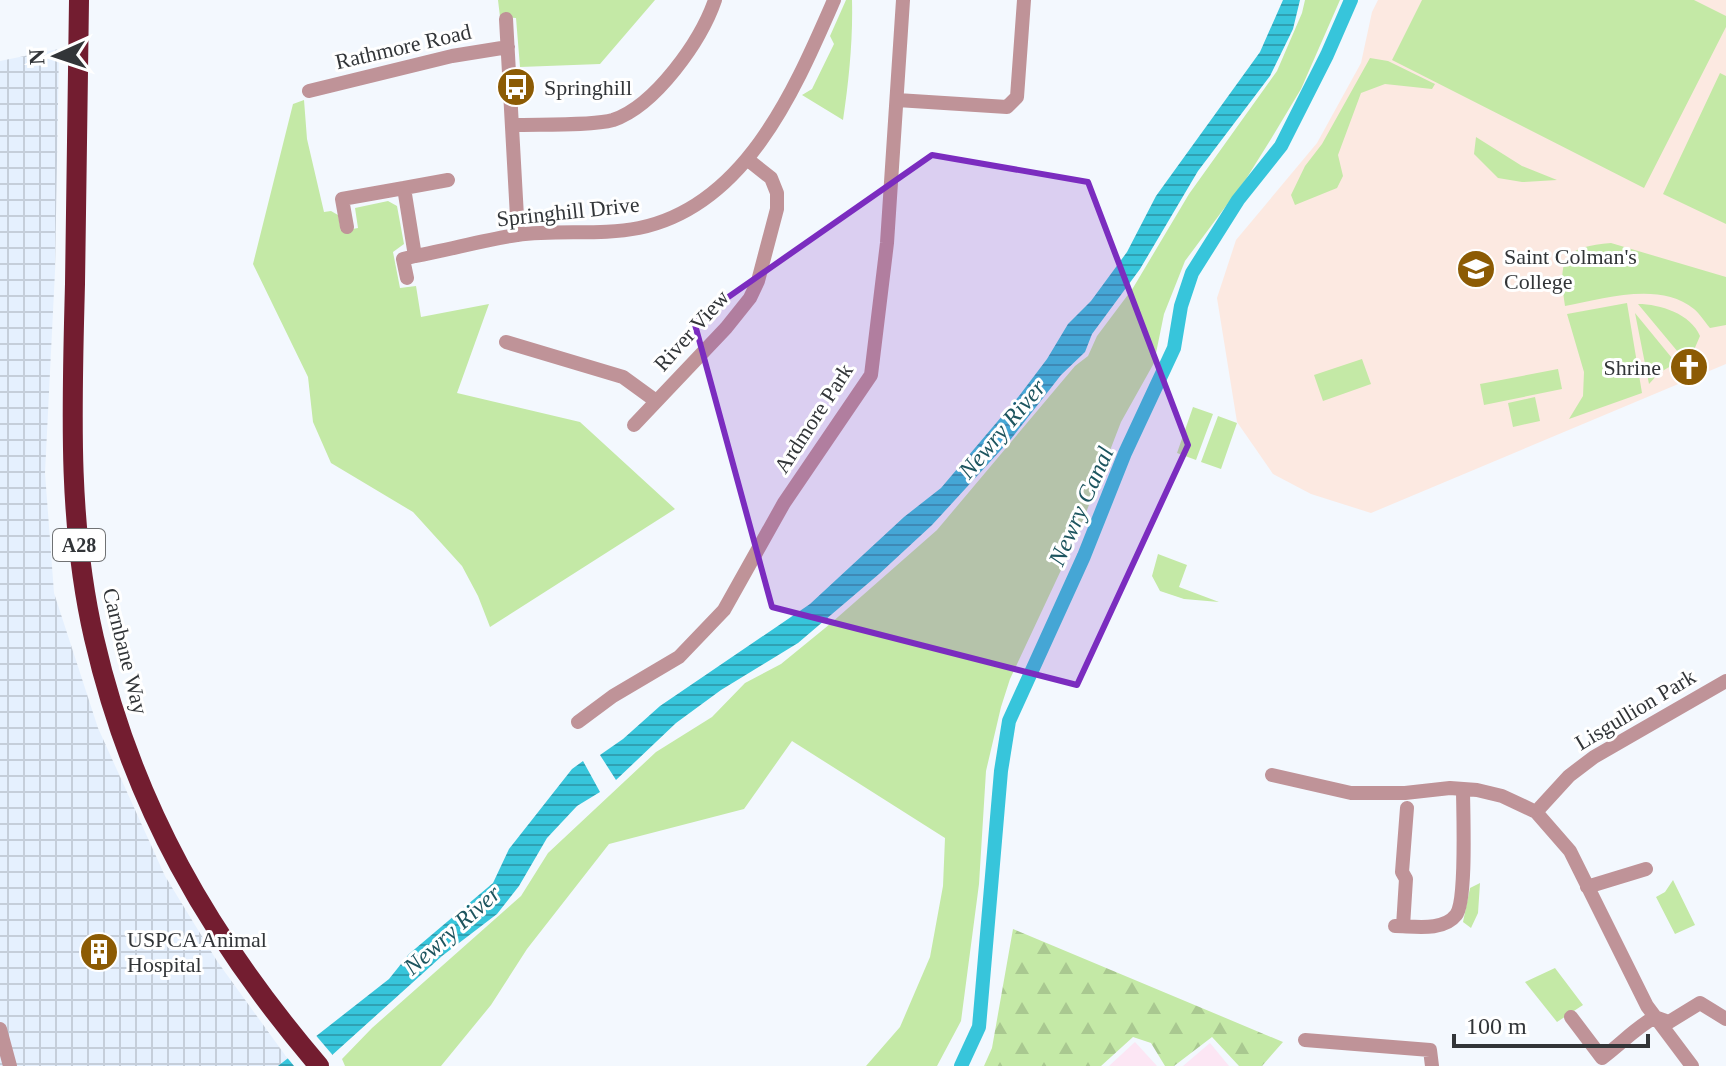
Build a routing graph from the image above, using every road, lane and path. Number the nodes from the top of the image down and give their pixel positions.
1 (79, 0) edge
2 (715, 0) edge
3 (834, 0) edge
4 (903, 0) edge
5 (1024, 0) edge
6 (506, 19) dead end
7 (508, 47) junction
8 (309, 91) dead end
9 (897, 100) junction
10 (513, 125) junction
11 (747, 159) junction
12 (448, 180) dead end
13 (404, 188) junction
14 (347, 227) dead end
15 (518, 235) junction
16 (415, 256) junction
17 (407, 278) dead end
18 (506, 342) dead end
19 (656, 401) junction
20 (634, 425) dead end
21 (1726, 681) edge
22 (578, 722) dead end
23 (1272, 775) dead end
24 (1463, 789) junction
25 (1407, 808) dead end
26 (1536, 812) junction
27 (1646, 869) dead end
28 (1587, 887) junction
29 (1571, 1017) dead end
30 (1655, 1017) junction
31 (1726, 1019) edge
32 (0, 1029) edge
33 (1305, 1040) dead end
34 (10, 1066) edge
35 (319, 1066) edge
36 (1432, 1066) edge
37 (1692, 1066) edge

1 - 35 highway, Carnbane Way / A28
2 - 10 street
3 - 11 street, Springhill Drive
4 - 9 street, Ardmore Park
5 - 9 street
6 - 7 street
7 - 8 street, Rathmore Road
7 - 10 street
9 - 22 street, Ardmore Park
10 - 15 street
11 - 15 street, Springhill Drive
11 - 19 street, River View
12 - 13 street
13 - 14 street
13 - 16 street
15 - 16 street, Springhill Drive
16 - 17 street
18 - 19 street, River View
19 - 20 street, River View
21 - 26 street, Lisgullion Park
23 - 24 street
24 - 25 street
24 - 26 street
26 - 28 street
27 - 28 street
28 - 30 street
29 - 30 street
30 - 31 street
30 - 37 street
32 - 34 street
33 - 36 street

